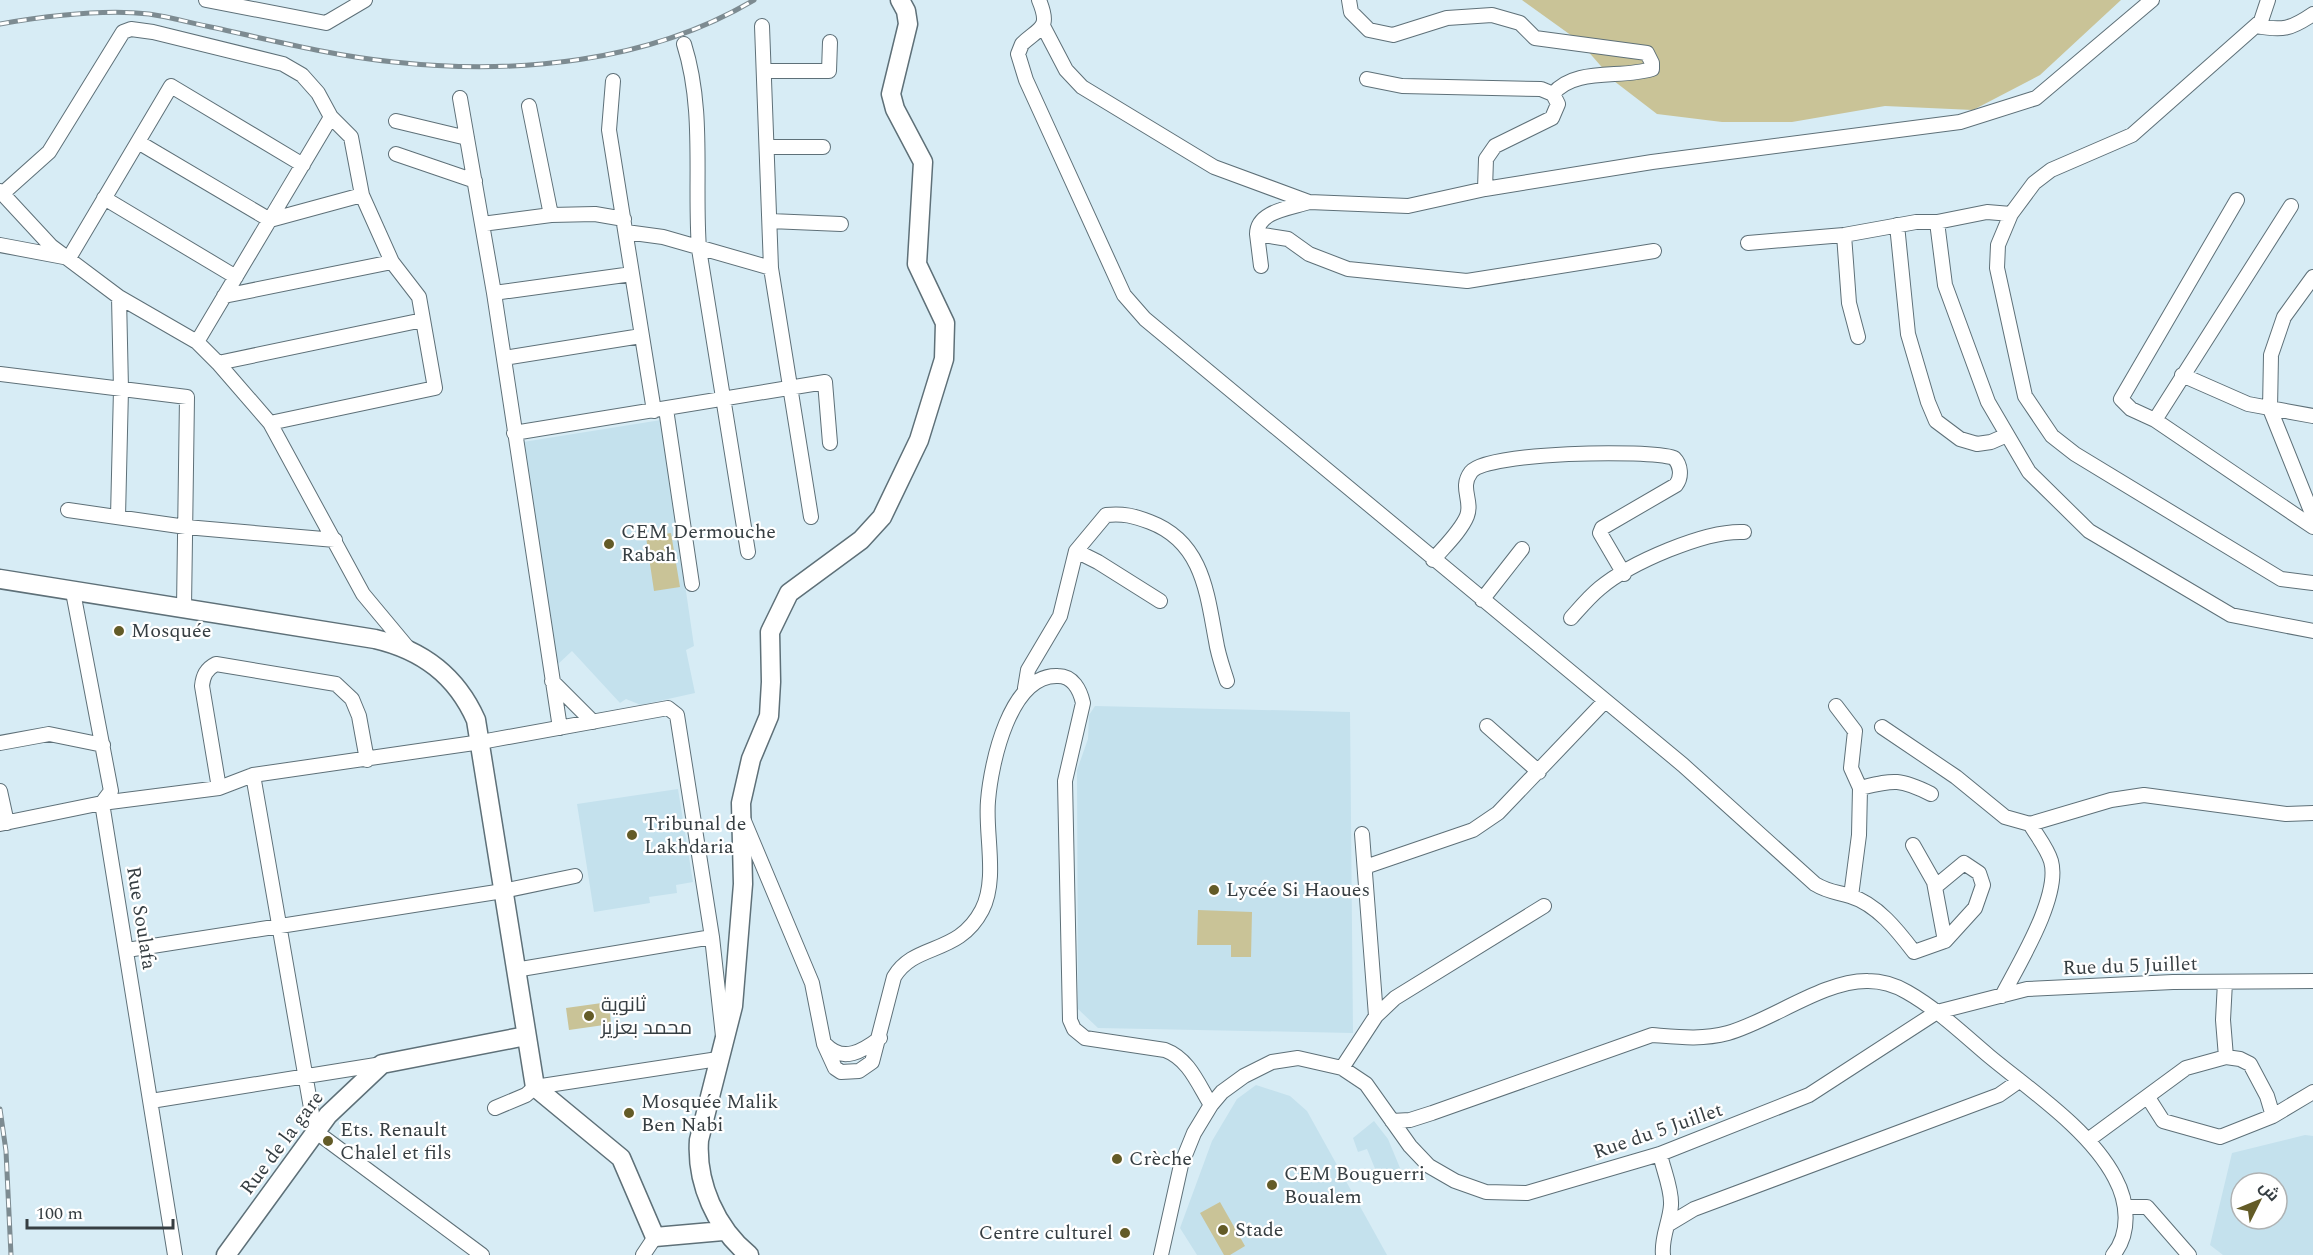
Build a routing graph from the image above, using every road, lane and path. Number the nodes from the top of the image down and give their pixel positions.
1 (206, 0) edge
2 (365, 0) edge
3 (900, 0) edge
4 (1039, 0) edge
5 (1349, 0) edge
6 (2152, 0) edge
7 (2268, 0) edge
8 (254, 4) edge
9 (2313, 14) edge
10 (762, 26) dead end
11 (1043, 26) junction
12 (2256, 26) junction
13 (830, 42) dead end
14 (684, 44) dead end
15 (766, 70) junction
16 (1367, 79) dead end
17 (614, 81) dead end
18 (1553, 94) junction
19 (460, 98) dead end
20 (529, 106) dead end
21 (331, 117) junction
22 (396, 121) dead end
23 (467, 138) junction
24 (138, 142) junction
25 (768, 147) junction
26 (823, 147) dead end
27 (396, 154) dead end
28 (303, 165) junction
29 (475, 181) junction
30 (1485, 189) junction
31 (1, 192) edge
32 (362, 195) junction
33 (105, 198) junction
34 (2237, 200) dead end
35 (1309, 202) junction
36 (2291, 206) dead end
37 (2011, 214) junction
38 (551, 216) junction
39 (270, 220) junction
40 (770, 221) junction
41 (1937, 222) junction
42 (482, 224) junction
43 (841, 224) dead end
44 (625, 225) junction
45 (1898, 225) junction
46 (1257, 234) junction
47 (1844, 235) junction
48 (0, 237) edge
49 (1748, 243) dead end
50 (0, 245) edge
51 (15, 246) junction
52 (699, 249) junction
53 (1654, 251) dead end
54 (69, 258) junction
55 (392, 262) junction
56 (1261, 266) dead end
57 (771, 268) junction
58 (632, 274) junction
59 (236, 277) junction
60 (2313, 277) edge
61 (494, 293) junction
62 (224, 296) junction
63 (118, 297) junction
64 (423, 320) junction
65 (641, 336) junction
66 (1858, 337) dead end
67 (197, 342) junction
68 (504, 358) junction
69 (218, 363) junction
70 (0, 374) edge
71 (2182, 375) junction
72 (791, 388) junction
73 (121, 389) junction
74 (724, 400) junction
75 (2270, 409) junction
76 (660, 410) junction
77 (2313, 416) edge
78 (2155, 420) junction
79 (270, 423) junction
80 (514, 433) junction
81 (2007, 435) junction
82 (830, 443) dead end
83 (68, 510) dead end
84 (2313, 516) edge
85 (118, 517) junction
86 (811, 517) dead end
87 (186, 527) junction
88 (2313, 527) edge
89 (1744, 532) dead end
90 (335, 540) junction
91 (1522, 549) dead end
92 (1076, 551) junction
93 (748, 552) dead end
94 (1433, 560) junction
95 (1624, 574) junction
96 (0, 579) edge
97 (2313, 583) edge
98 (692, 584) dead end
99 (73, 592) junction
100 (1482, 600) junction
101 (1160, 601) dead end
102 (184, 608) junction
103 (1571, 618) dead end
104 (2313, 631) edge
105 (409, 650) junction
106 (552, 681) junction
107 (1227, 681) dead end
108 (1025, 688) junction
109 (1605, 700) junction
110 (1836, 706) dead end
111 (593, 722) junction
112 (1487, 726) dead end
113 (1882, 727) dead end
114 (560, 728) junction
115 (481, 742) junction
116 (0, 743) edge
117 (103, 745) junction
118 (367, 760) junction
119 (1539, 772) junction
120 (253, 775) junction
121 (219, 788) junction
122 (1860, 788) junction
123 (0, 791) edge
124 (1931, 794) dead end
125 (102, 803) junction
126 (2313, 813) edge
127 (741, 814) junction
128 (3, 823) edge
129 (2030, 824) junction
130 (1362, 834) dead end
131 (1913, 845) dead end
132 (1365, 867) junction
133 (575, 876) dead end
134 (1935, 887) junction
135 (503, 891) junction
136 (1851, 896) junction
137 (1544, 906) dead end
138 (278, 927) junction
139 (712, 937) junction
140 (1945, 941) junction
141 (127, 950) junction
142 (515, 970) junction
143 (2313, 981) edge
144 (2225, 982) junction
145 (2002, 996) junction
146 (1937, 1012) junction
147 (1376, 1016) junction
148 (526, 1036) junction
149 (880, 1038) junction
150 (824, 1044) junction
151 (721, 1050) junction
152 (2226, 1057) junction
153 (382, 1064) junction
154 (1342, 1068) junction
155 (304, 1075) junction
156 (2019, 1081) junction
157 (536, 1087) junction
158 (2313, 1092) edge
159 (2149, 1099) junction
160 (151, 1101) junction
161 (1211, 1105) junction
162 (495, 1108) dead end
163 (2273, 1116) junction
164 (1392, 1121) junction
165 (315, 1131) junction
166 (2088, 1140) junction
167 (1660, 1154) junction
168 (2125, 1207) junction
169 (1669, 1224) junction
170 (723, 1231) junction
171 (656, 1237) junction
172 (175, 1255) edge
173 (226, 1255) edge
174 (482, 1255) edge
175 (644, 1255) edge
176 (749, 1255) edge
177 (1161, 1255) edge
178 (1663, 1255) edge
179 (2113, 1255) edge
180 (2189, 1255) edge

1 - 8 street
2 - 8 street
3 - 127 main road
4 - 11 street
5 - 18 street
6 - 30 street
7 - 12 street
9 - 12 street
10 - 15 street
11 - 35 street
11 - 94 street
12 - 37 street
13 - 15 street
14 - 52 street
15 - 25 street
16 - 18 street
17 - 44 street
18 - 30 street
19 - 23 street
20 - 38 street
21 - 28 street
21 - 31 street
21 - 32 street
22 - 23 street
23 - 29 street
24 - 28 street
24 - 33 street
24 - 39 street
25 - 26 street
25 - 40 street
27 - 29 street
28 - 39 street
29 - 42 street
30 - 35 street
31 - 54 street
32 - 39 street
32 - 55 street
33 - 54 street
33 - 59 street
34 - 78 street
35 - 46 street
36 - 71 street
37 - 41 street
37 - 97 street
38 - 42 street
38 - 44 street
39 - 59 street
40 - 43 street
40 - 57 street
41 - 45 street
41 - 81 street
42 - 61 street
44 - 52 street
44 - 58 street
45 - 47 street
45 - 81 street
46 - 53 street
46 - 56 street
47 - 49 street
47 - 66 street
48 - 51 street
50 - 51 street
51 - 54 street
52 - 57 street
52 - 74 street
54 - 63 street
55 - 62 street
55 - 64 street
57 - 72 street
58 - 61 street
58 - 65 street
59 - 62 street
60 - 75 street
61 - 68 street
62 - 67 street
63 - 67 street
63 - 73 street
64 - 69 street
64 - 79 street
65 - 68 street
65 - 76 street
67 - 69 street
68 - 80 street
69 - 79 street
70 - 73 street
71 - 75 street
71 - 78 street
72 - 74 street
72 - 82 street
72 - 86 street
73 - 85 street
73 - 87 street
74 - 76 street
74 - 93 street
75 - 77 street
75 - 84 street
76 - 80 street
76 - 98 street
78 - 88 street
79 - 90 street
80 - 106 street
81 - 104 street
83 - 85 street
85 - 87 street
87 - 90 street
87 - 102 street
89 - 95 street
90 - 105 street
91 - 100 street
92 - 101 street
92 - 107 street
92 - 108 street
94 - 95 street
94 - 100 street
95 - 103 street
96 - 99 main road
99 - 102 main road
99 - 117 street, Rue Soulafa
100 - 109 street
102 - 105 main road
105 - 115 main road
106 - 111 street
106 - 114 street
108 - 149 street
108 - 161 street
109 - 119 street
109 - 136 street
110 - 122 street
111 - 114 street
111 - 139 street
112 - 119 street
113 - 129 street
114 - 115 street
115 - 118 street
115 - 135 main road
116 - 117 street
117 - 125 street, Rue Soulafa
118 - 120 street
118 - 121 street
119 - 132 street
120 - 121 street
120 - 138 street
121 - 125 street
122 - 124 street
122 - 136 street
123 - 128 street
125 - 128 street
125 - 141 street, Rue Soulafa
126 - 129 street
127 - 150 street
127 - 151 main road
129 - 145 street
130 - 132 street
131 - 134 street
132 - 147 street
133 - 135 street
134 - 140 street
134 - 140 street
135 - 138 street
135 - 142 main road
136 - 140 street
137 - 147 street
138 - 141 street
138 - 155 street
139 - 142 street
139 - 151 street
141 - 160 street, Rue Soulafa
142 - 148 main road
143 - 144 street, Rue du 5 Juillet
144 - 145 street, Rue du 5 Juillet
144 - 152 street
145 - 146 street, Rue du 5 Juillet
146 - 156 street
146 - 164 street
146 - 167 street, Rue du 5 Juillet
147 - 154 street
148 - 153 main road
148 - 157 main road
149 - 150 street
149 - 150 street
151 - 157 street
151 - 170 main road
152 - 159 street
152 - 163 street
153 - 155 street
153 - 165 main road, Rue de la gare
154 - 161 street, Rue du 5 Juillet
154 - 164 street, Rue du 5 Juillet
155 - 160 street
155 - 165 street
156 - 166 street
156 - 169 street
157 - 162 street
157 - 171 main road
158 - 163 street
159 - 163 street
159 - 166 street
160 - 172 street, Rue Soulafa
161 - 177 street, Rue du 5 Juillet
164 - 167 street, Rue du 5 Juillet
165 - 173 main road, Rue de la gare
165 - 174 street
166 - 168 street
167 - 169 street
168 - 179 street
168 - 180 street
169 - 178 street
170 - 171 main road
170 - 176 main road
171 - 175 street

